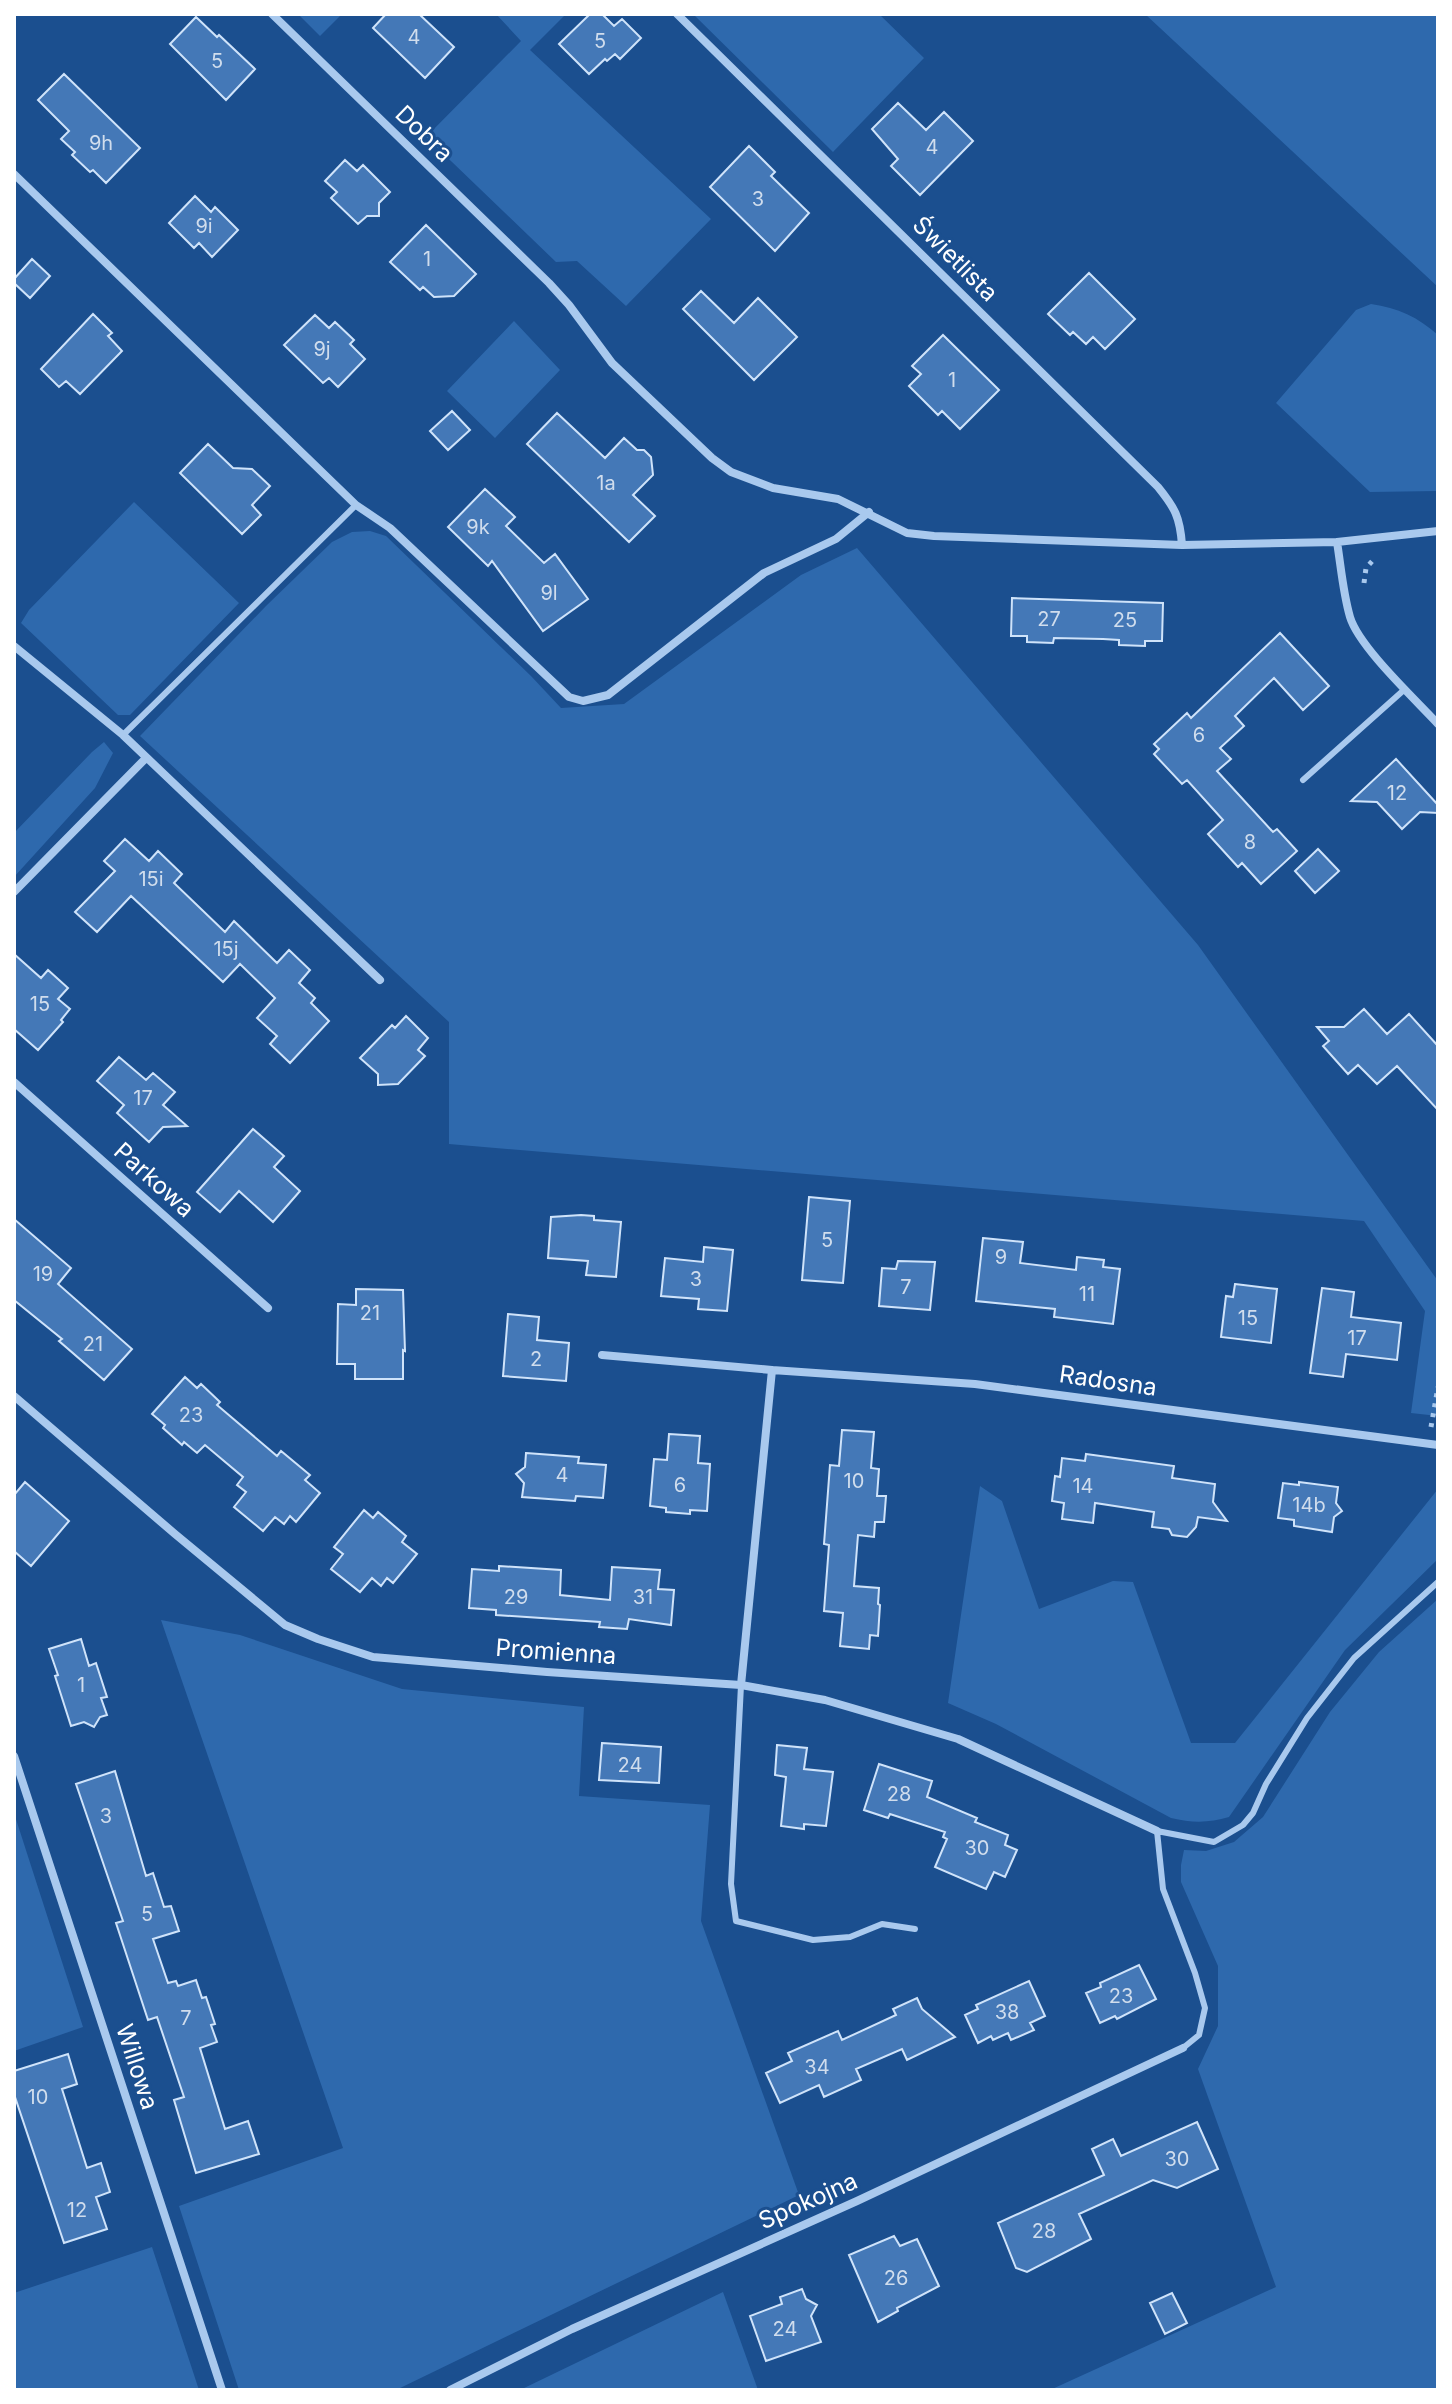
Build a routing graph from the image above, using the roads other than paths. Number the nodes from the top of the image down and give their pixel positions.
1 (272, 14) edge
2 (677, 14) edge
3 (14, 174) edge
4 (356, 505) junction
5 (869, 512) junction
6 (1438, 531) edge
7 (1337, 542) junction
8 (1182, 545) junction
9 (14, 646) edge
10 (1405, 689) junction
11 (1438, 724) edge
12 (123, 735) junction
13 (146, 758) junction
14 (1303, 780) dead end
15 (14, 892) edge
16 (380, 980) dead end
17 (14, 1082) edge
18 (268, 1308) dead end
19 (602, 1355) dead end
20 (772, 1370) junction
21 (16, 1402) edge
22 (1434, 1444) edge
23 (1438, 1582) edge
24 (741, 1685) junction
25 (14, 1756) edge
26 (1157, 1831) junction
27 (915, 1929) dead end
28 (1183, 2048) joint
29 (222, 2390) edge
30 (450, 2390) edge

1 - 5 street, Dobra
2 - 8 street, Świetlista
3 - 4 street
4 - 5 street
4 - 12 lane
5 - 8 street, Dobra
6 - 7 street, Dobra
7 - 8 street, Dobra
7 - 10 street
9 - 12 street
10 - 11 street
10 - 14 lane
12 - 13 street
13 - 15 street
13 - 16 street
17 - 18 street, Parkowa
19 - 20 street, Radosna
20 - 22 street, Radosna
20 - 24 street
21 - 24 street, Promienna
23 - 26 lane
24 - 26 street, Promienna
24 - 27 lane
25 - 29 street, Willowa
26 - 28 lane
28 - 30 street, Spokojna

